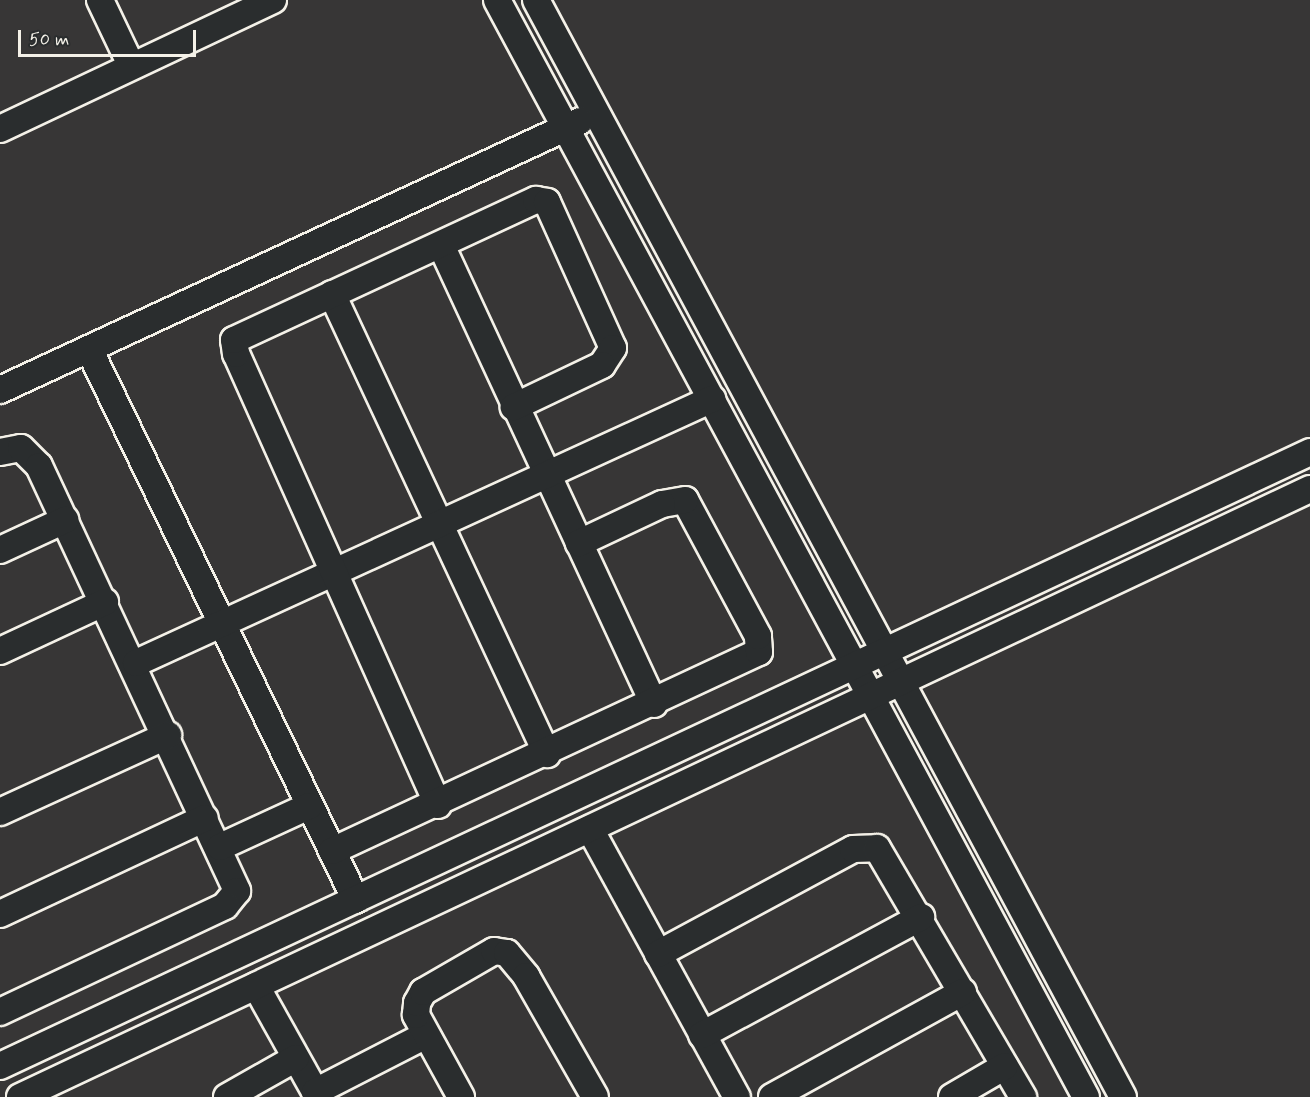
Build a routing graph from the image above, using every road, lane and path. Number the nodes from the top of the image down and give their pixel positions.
1 (100, 0) edge
2 (273, 0) edge
3 (497, 0) edge
4 (536, 0) edge
5 (130, 65) junction
6 (596, 112) junction
7 (566, 128) junction
8 (0, 129) edge
9 (441, 245) junction
10 (332, 294) junction
11 (88, 349) junction
12 (0, 390) edge
13 (712, 399) junction
14 (514, 407) junction
15 (0, 452) edge
16 (1310, 452) edge
17 (544, 476) junction
18 (1310, 489) edge
19 (65, 520) junction
20 (439, 524) junction
21 (579, 543) junction
22 (0, 550) edge
23 (333, 573) junction
24 (105, 602) junction
25 (219, 625) junction
26 (0, 651) edge
27 (888, 651) junction
28 (136, 663) junction
29 (856, 666) junction
30 (903, 683) junction
31 (873, 697) junction
32 (654, 704) junction
33 (168, 735) junction
34 (547, 754) junction
35 (438, 805) junction
36 (309, 806) junction
37 (0, 812) edge
38 (205, 818) junction
39 (590, 829) junction
40 (220, 847) junction
41 (332, 851) junction
42 (356, 900) junction
43 (0, 914) edge
44 (921, 916) junction
45 (658, 954) junction
46 (256, 986) junction
47 (963, 992) junction
48 (0, 1012) edge
49 (426, 1035) junction
50 (702, 1035) junction
51 (296, 1058) junction
52 (0, 1066) edge
53 (1005, 1066) junction
54 (316, 1095) edge
55 (20, 1097) edge
56 (227, 1097) edge
57 (461, 1097) edge
58 (595, 1097) edge
59 (737, 1097) edge
60 (772, 1097) edge
61 (952, 1097) edge
62 (1023, 1097) edge
63 (1086, 1097) edge
64 (1123, 1097) edge

1 - 5 street
2 - 5 street
3 - 7 street
4 - 6 street
5 - 8 street
6 - 7 street
6 - 27 street
7 - 11 street
7 - 13 street
9 - 10 street
9 - 14 street
9 - 14 street
10 - 20 street
10 - 23 street
11 - 12 street
11 - 25 street
13 - 17 street
13 - 29 street
14 - 17 street
15 - 19 street
16 - 27 street
17 - 20 street
17 - 21 street
18 - 30 street
19 - 22 street
19 - 24 street
20 - 23 street
20 - 34 street
21 - 32 street
21 - 32 street
23 - 25 street
23 - 35 street
24 - 26 street
24 - 28 street
25 - 28 street
25 - 36 street
27 - 29 street
27 - 30 street
28 - 33 street
29 - 31 street
29 - 42 street
30 - 31 street
30 - 64 street
31 - 39 street
31 - 63 street
32 - 34 street
33 - 37 street
33 - 38 street
34 - 35 street
35 - 41 street
36 - 40 street
36 - 41 street
38 - 40 street
38 - 43 street
39 - 45 street
39 - 46 street
40 - 48 street
41 - 42 street
42 - 52 street
44 - 45 street
44 - 47 street
44 - 50 street
45 - 50 street
46 - 51 street
46 - 55 street
47 - 53 street
47 - 60 street
49 - 54 street
49 - 57 street
49 - 58 street
50 - 59 street
51 - 54 street
51 - 56 street
53 - 61 street
53 - 62 street

